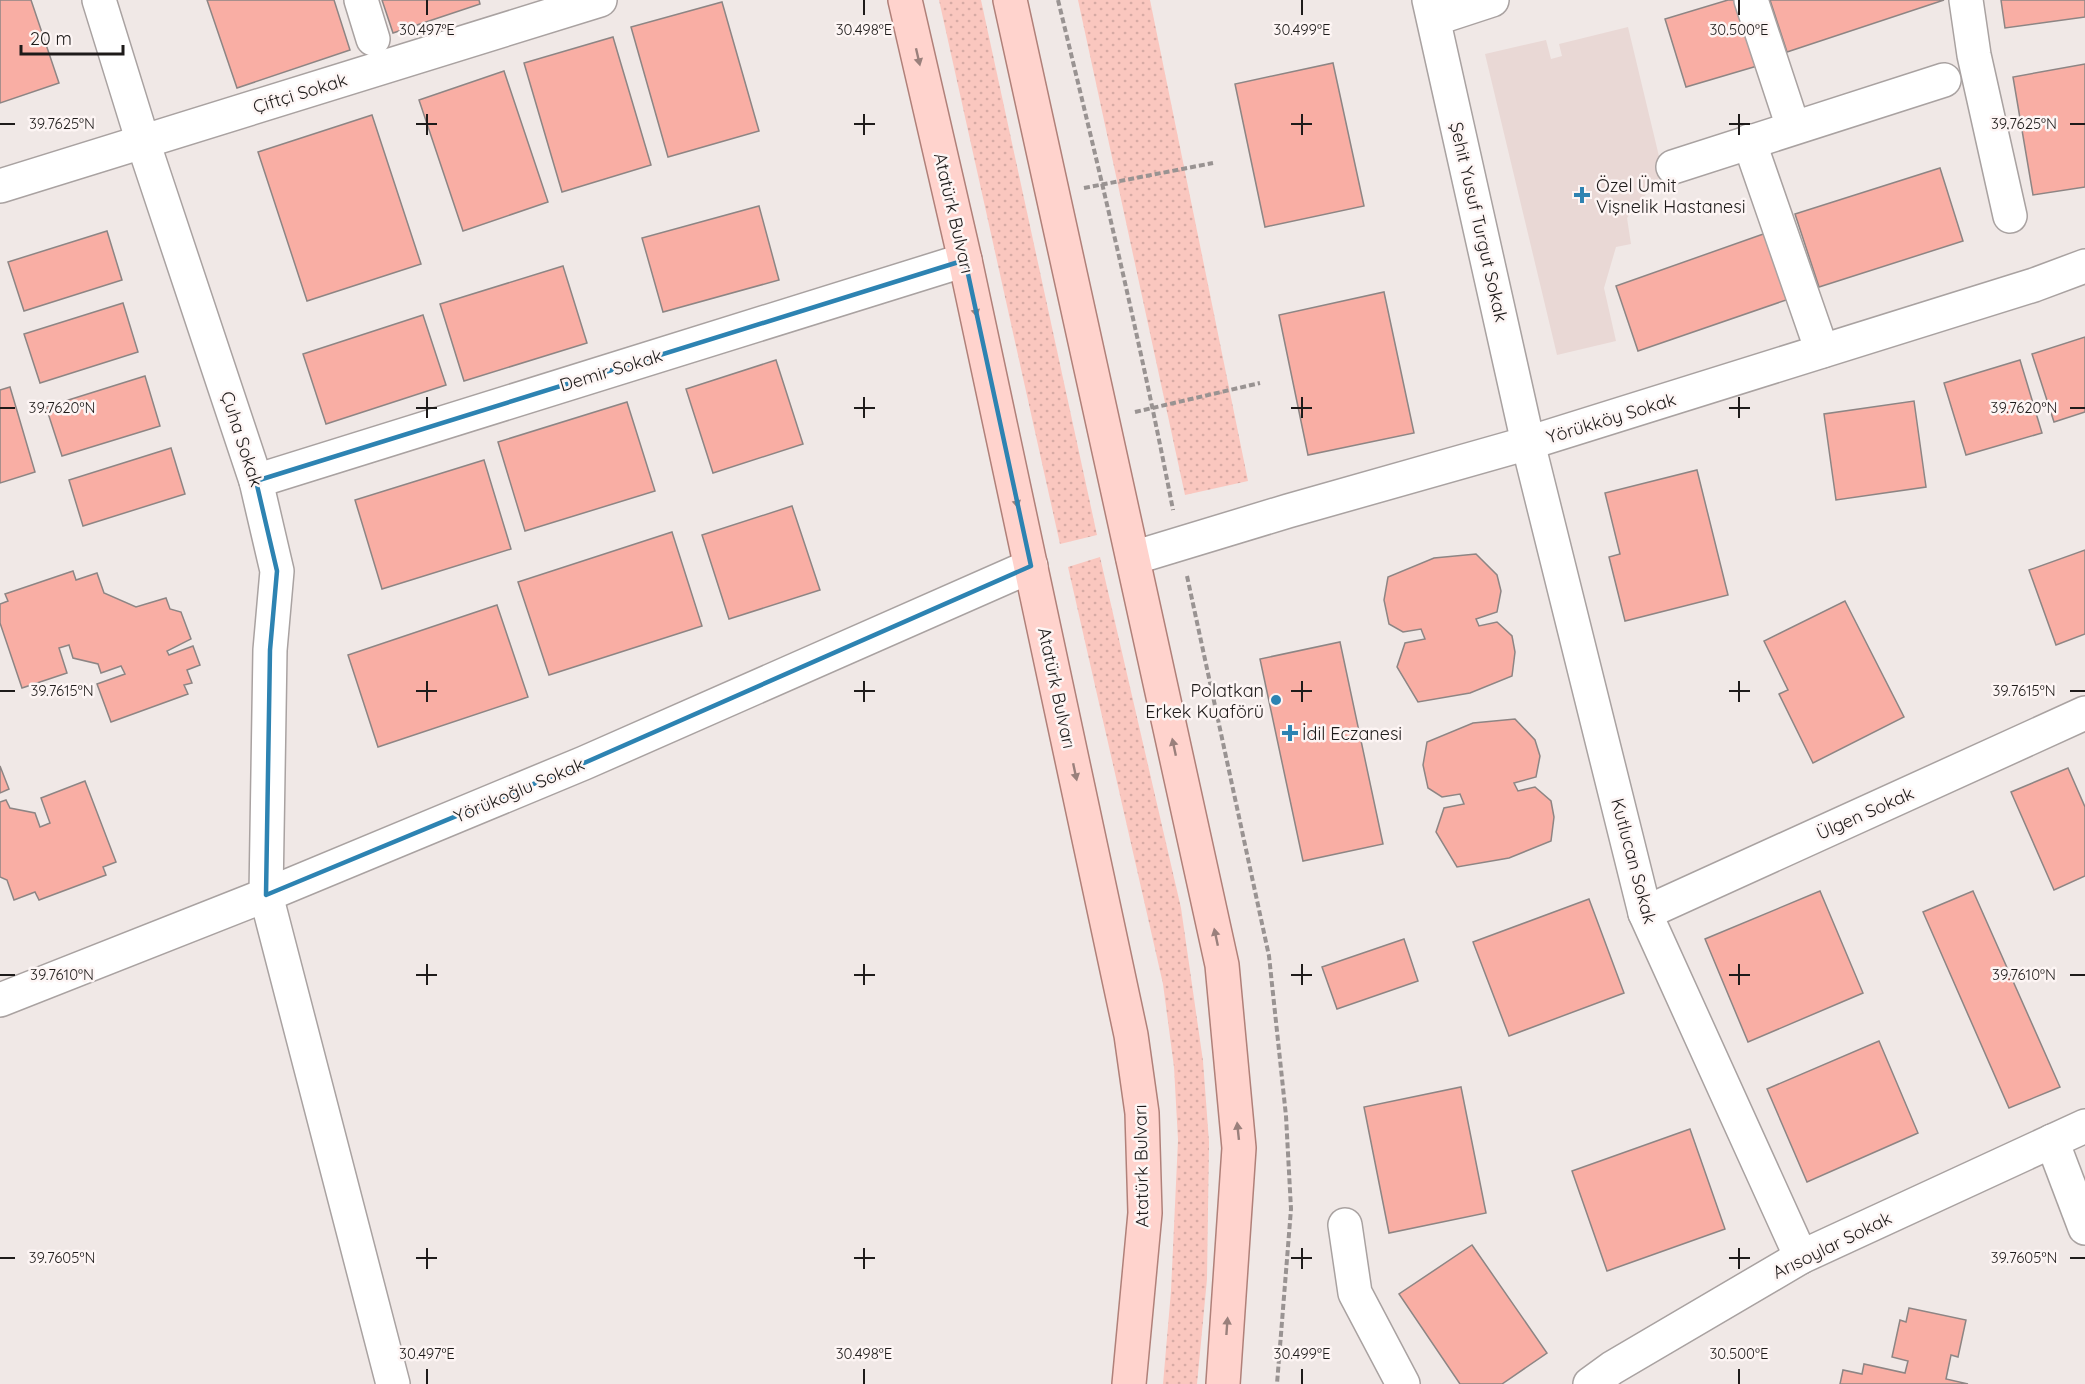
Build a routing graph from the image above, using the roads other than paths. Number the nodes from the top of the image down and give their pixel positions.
1 (99, 0) edge
2 (361, 0) edge
3 (600, 0) edge
4 (905, 0) edge
5 (1010, 0) edge
6 (1492, 0) edge
7 (1751, 0) edge
8 (1966, 0) edge
9 (1431, 9) edge
10 (373, 39) dead end
11 (1944, 80) dead end
12 (1793, 128) junction
13 (1749, 141) junction
14 (143, 142) junction
15 (1673, 166) dead end
16 (0, 186) edge
17 (2010, 216) dead end
18 (965, 260) junction
19 (2085, 266) edge
20 (1822, 351) junction
21 (1528, 443) junction
22 (256, 481) junction
23 (1133, 558) junction
24 (1031, 566) junction
25 (2085, 713) edge
26 (266, 895) junction
27 (1645, 913) junction
28 (0, 1000) edge
29 (2085, 1126) edge
30 (2052, 1141) junction
31 (1345, 1225) dead end
32 (2085, 1228) edge
33 (1801, 1257) junction
34 (393, 1384) edge
35 (1129, 1384) edge
36 (1223, 1384) edge
37 (1403, 1384) edge
38 (1590, 1384) edge

1 - 14 street, Çuha Sokak
2 - 10 street
3 - 14 street, Çiftçi Sokak
4 -> 18 main road, Atatürk Bulvarı
5 - 23 main road
6 - 9 street
7 - 12 street
8 - 17 street
9 - 21 street, Şehit Yusuf Turgut Sokak
11 - 12 street
12 - 13 street
13 - 15 street
13 - 20 street
14 - 16 street, Çiftçi Sokak
14 - 22 street, Çuha Sokak
18 - 22 street, Demir Sokak
18 -> 24 main road, Atatürk Bulvarı
19 - 20 street, Yörükköy Sokak
20 - 21 street, Yörükköy Sokak
21 - 23 street, Yörükköy Sokak
21 - 27 street, Kutlucan Sokak
22 - 26 street, Çuha Sokak
36 -> 23 main road
24 - 26 street, Yörükoğlu Sokak
24 -> 35 main road, Atatürk Bulvarı
25 - 27 street, Ülgen Sokak
26 - 28 street, Yörükoğlu Sokak
26 - 34 street, Çuha Sokak
27 - 33 street, Kutlucan Sokak
29 - 30 street, Arısoylar Sokak
30 - 32 street
30 - 33 street, Arısoylar Sokak
31 - 37 street
33 - 38 street, Arısoylar Sokak

